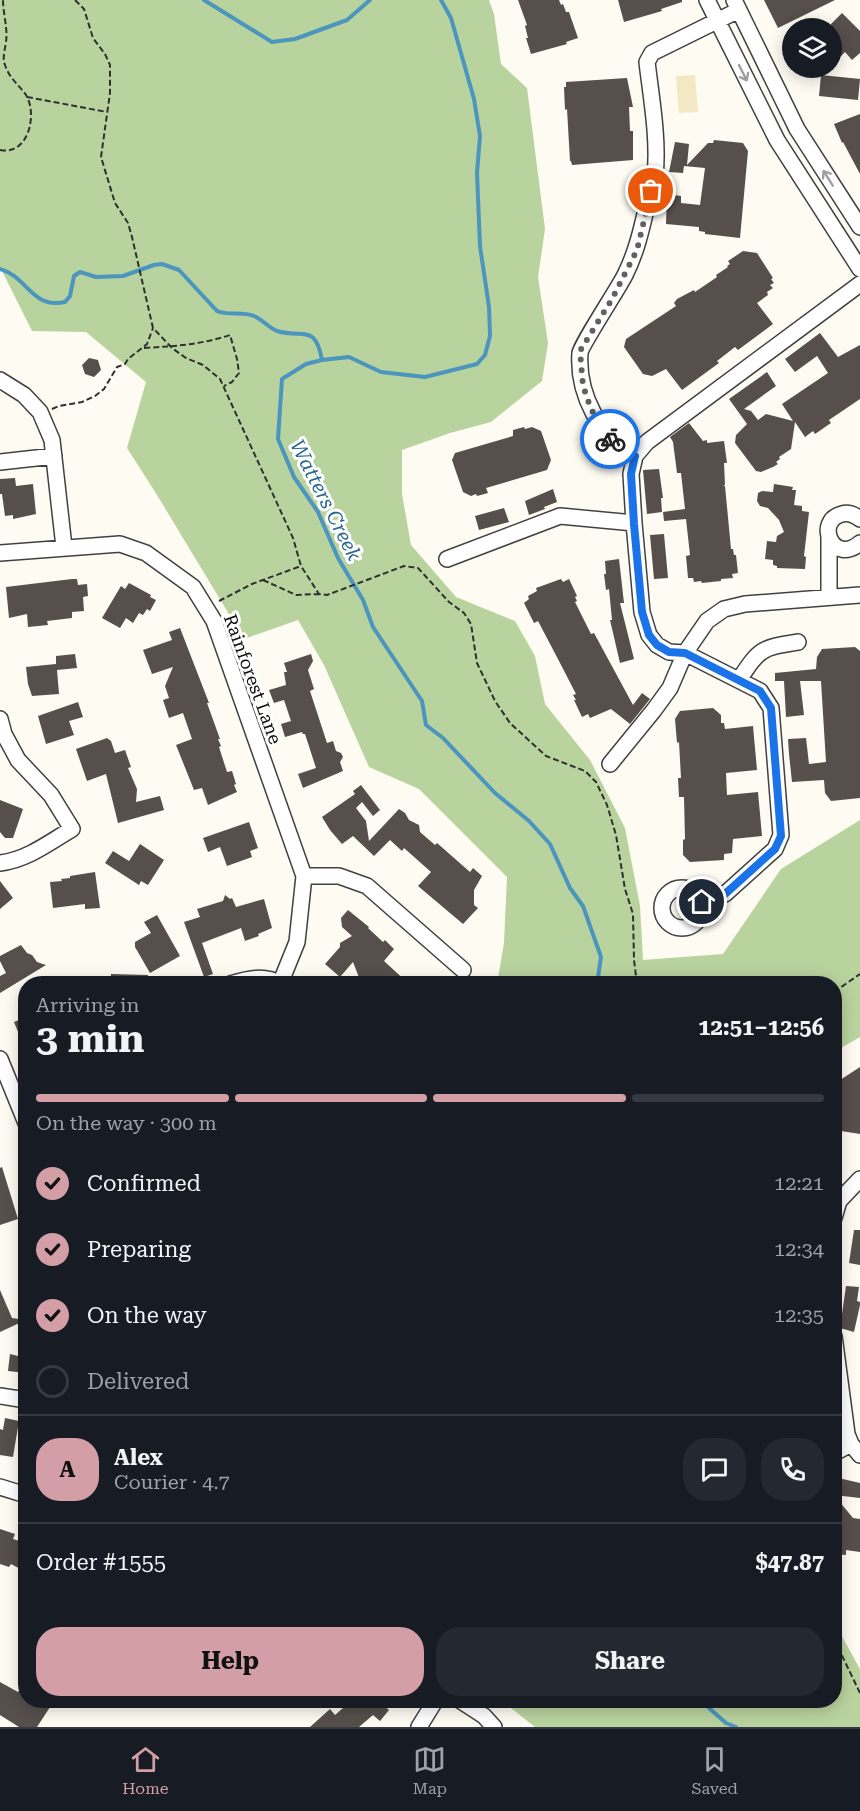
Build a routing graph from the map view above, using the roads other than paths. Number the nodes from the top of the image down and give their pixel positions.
1 (707, 0) edge
2 (736, 5) edge
3 (717, 21) junction
4 (860, 227) edge
5 (860, 269) edge
6 (860, 284) edge
7 (0, 380) edge
8 (54, 456) junction
9 (635, 456) junction
10 (0, 462) edge
11 (860, 519) edge
12 (634, 524) junction
13 (829, 538) junction
14 (860, 543) edge
15 (64, 547) junction
16 (0, 553) edge
17 (447, 559) dead end
18 (860, 595) edge
19 (828, 597) junction
20 (798, 642) dead end
21 (685, 653) junction
22 (739, 680) junction
23 (0, 719) edge
24 (610, 764) dead end
25 (0, 863) edge
26 (304, 876) junction
27 (702, 902) dead end
28 (462, 970) dead end
29 (283, 976) edge
30 (0, 1059) edge
31 (18, 1103) edge
32 (860, 1179) edge
33 (842, 1198) edge
34 (0, 1396) edge
35 (842, 1396) edge
36 (18, 1399) edge
37 (856, 1450) edge
38 (0, 1487) edge
39 (18, 1493) edge
40 (431, 1708) edge
41 (472, 1708) edge
42 (419, 1727) edge
43 (494, 1727) edge

1 - 3 street
2 - 3 street
4 -> 2 street
3 -> 5 street
3 - 9 street
6 - 9 street
7 - 8 street
8 - 10 street
8 - 15 street
9 - 12 street
11 - 13 street
12 - 17 street
12 - 21 street
13 - 14 street
13 - 19 street
15 - 16 street, Rainforest Lane
15 - 26 street, Rainforest Lane
18 - 19 street
19 - 21 street
20 - 22 street
21 - 22 street
21 - 24 street
22 - 27 street
23 - 25 street
26 - 28 street
26 - 29 street, Rainforest Lane
30 - 31 street
32 - 33 street
34 - 36 street
35 - 37 street
38 - 39 street
40 - 42 street
41 - 43 street

